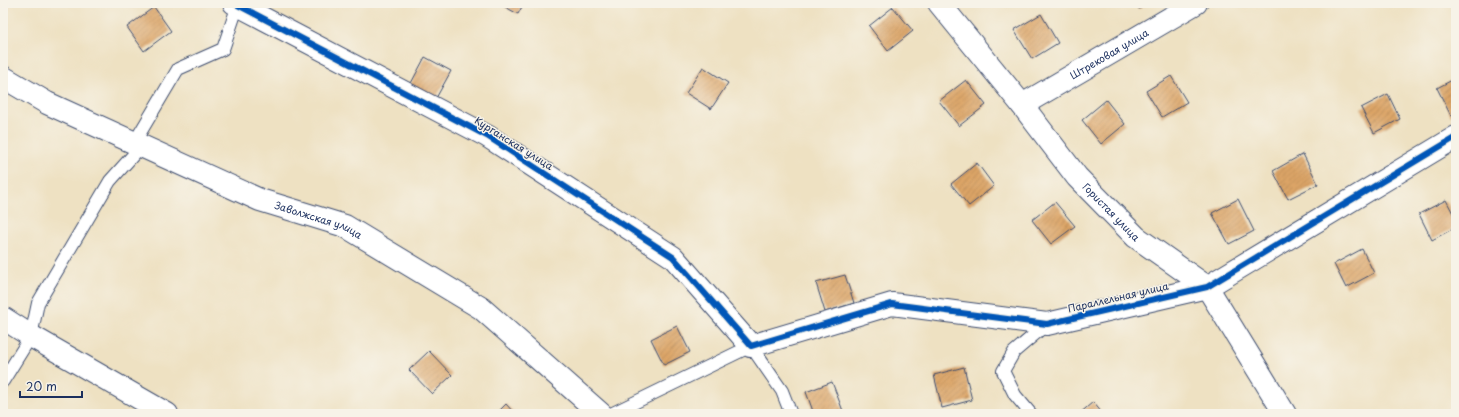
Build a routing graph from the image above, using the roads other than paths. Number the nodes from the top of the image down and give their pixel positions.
1 (939, 3) edge
2 (1196, 3) edge
3 (236, 4) edge
4 (3, 77) edge
5 (1022, 105) junction
6 (1456, 137) edge
7 (134, 143) junction
8 (1207, 287) junction
9 (3, 318) edge
10 (1047, 324) junction
11 (31, 336) junction
12 (751, 346) junction
13 (3, 381) edge
14 (167, 414) edge
15 (601, 414) edge
16 (611, 414) edge
17 (791, 414) edge
18 (1031, 414) edge
19 (1285, 414) edge

1 - 5 street, Гористая улица
2 - 5 street, Штрековая улица
3 - 7 lane
3 - 12 street, Курганская улица
4 - 7 street, Заволжская улица
5 - 8 street, Гористая улица
6 - 8 street, Параллельная улица
7 - 11 lane
7 - 15 street, Заволжская улица
8 - 10 street, Параллельная улица
8 - 19 street, Гористая улица
9 - 11 street
10 - 12 street, Параллельная улица
10 - 18 lane
11 - 13 lane
11 - 14 street
12 - 16 lane
12 - 17 lane

